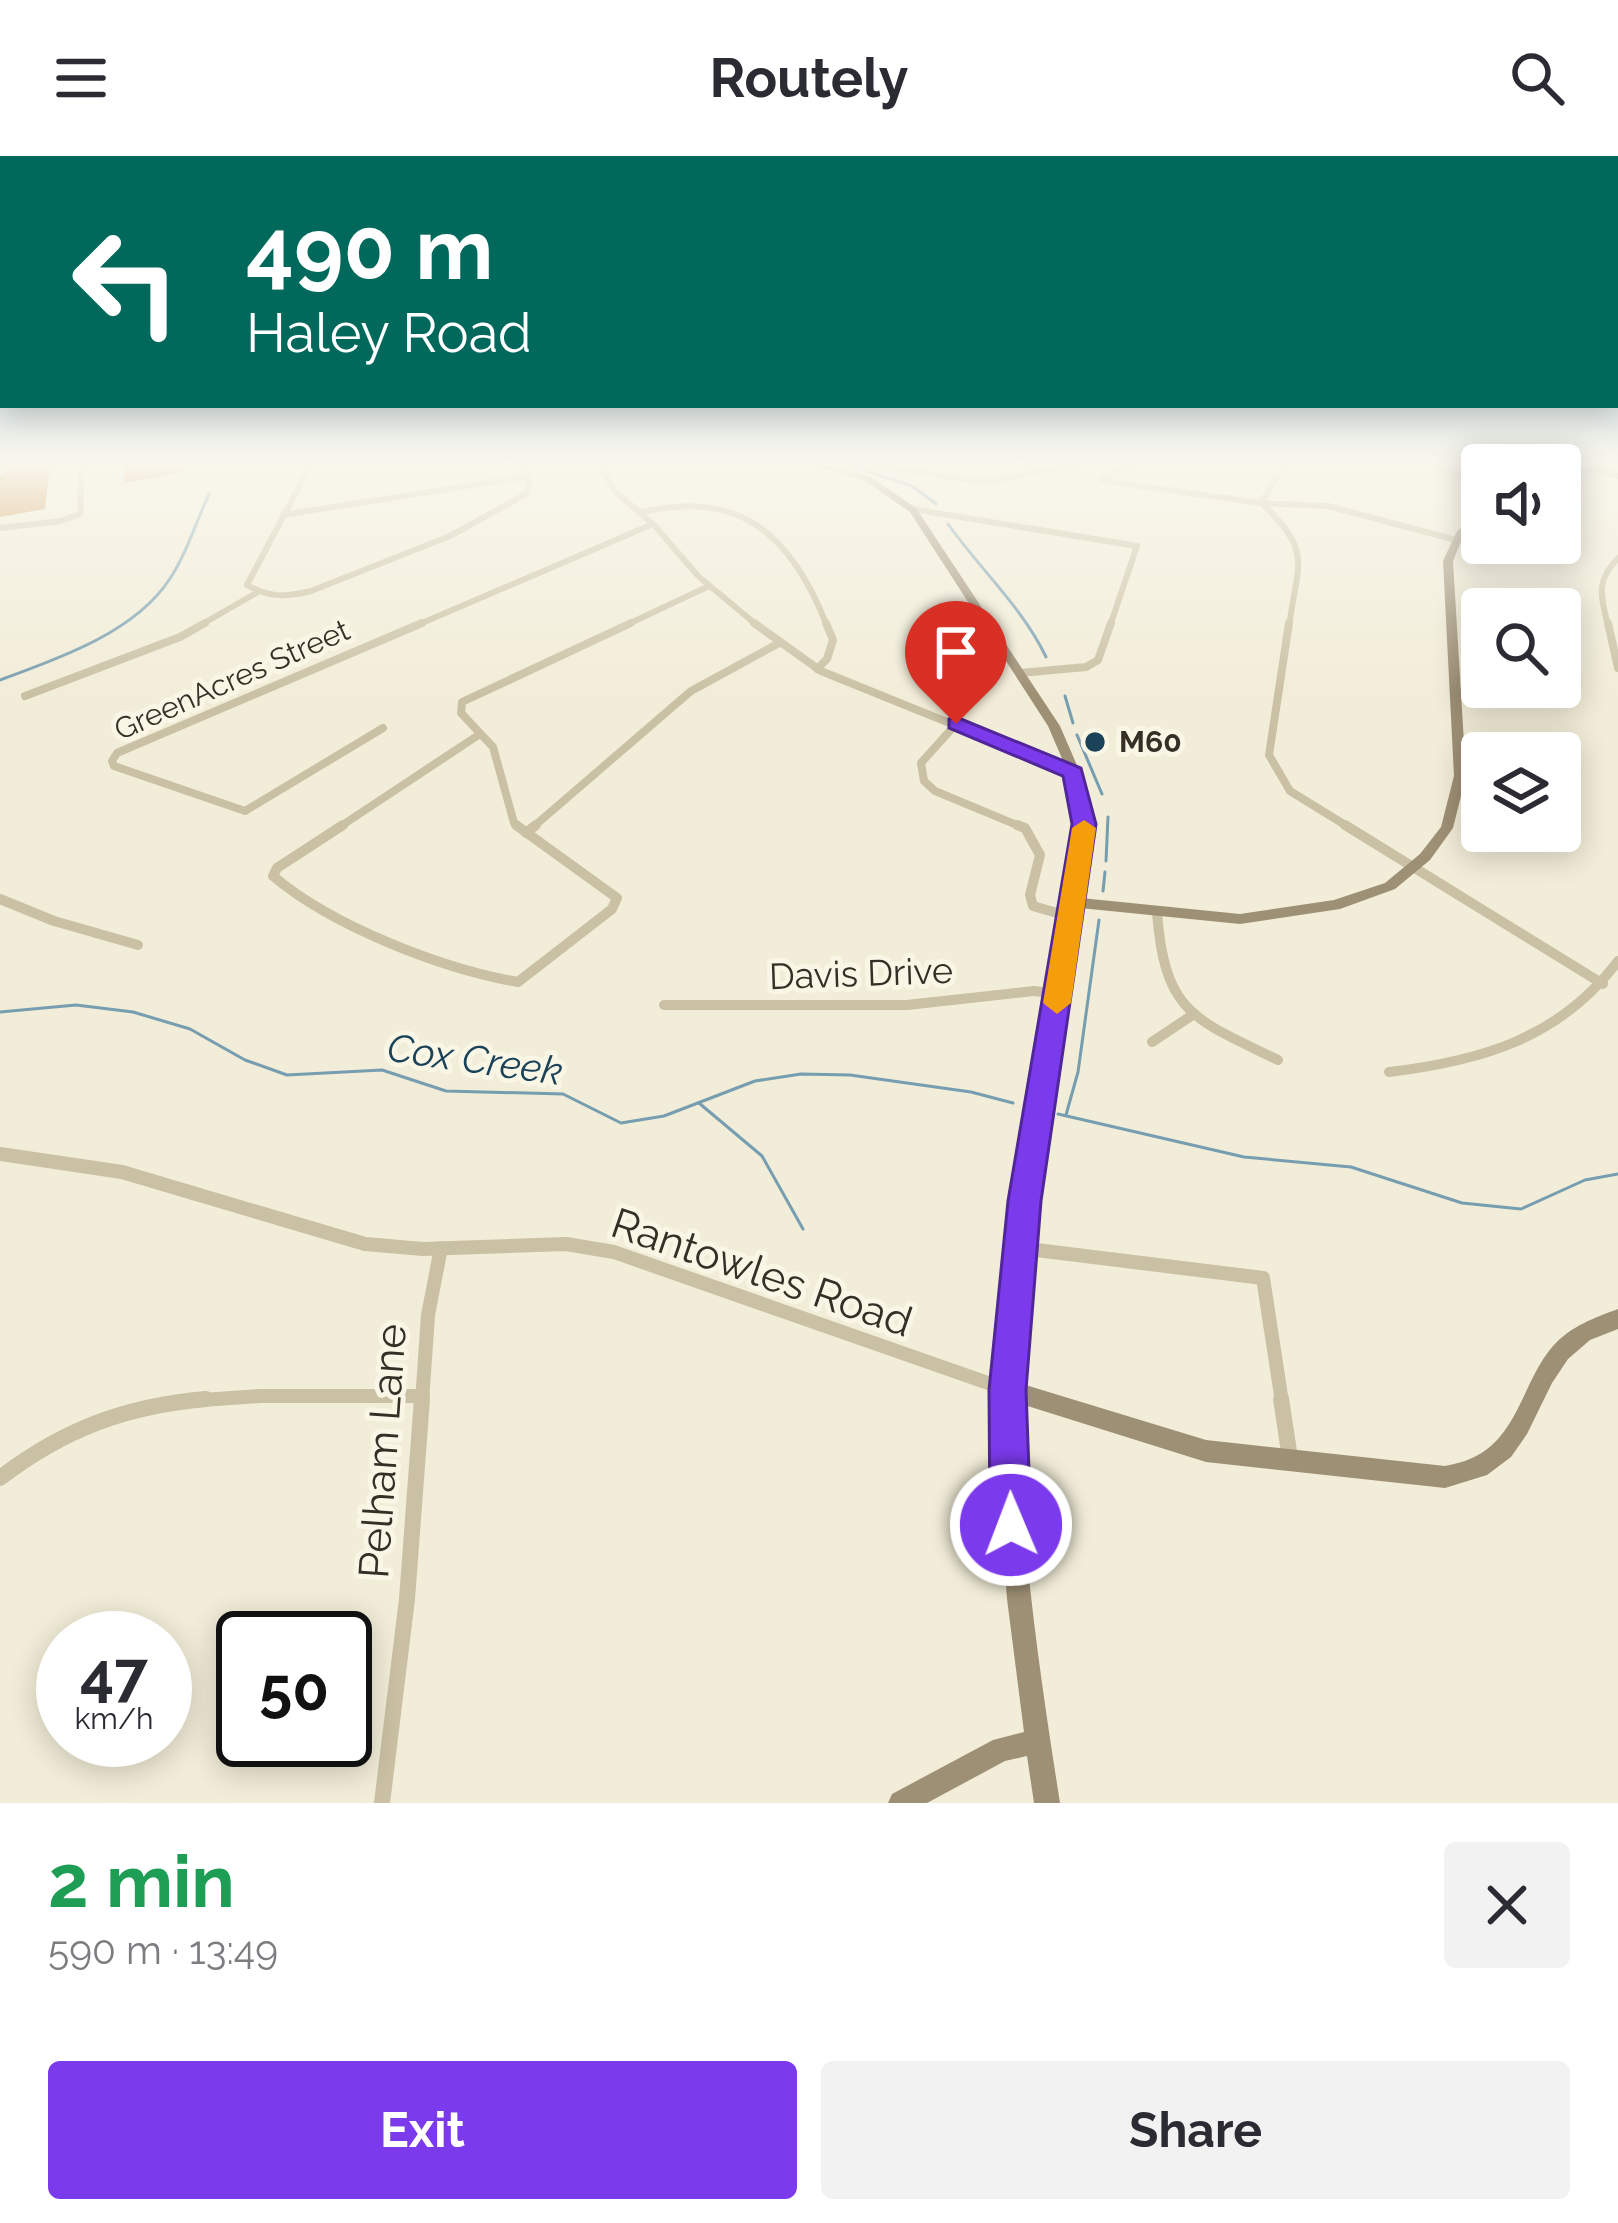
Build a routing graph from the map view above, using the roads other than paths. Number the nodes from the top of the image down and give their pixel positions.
1 (270, 541) edge
2 (436, 541) edge
3 (613, 541) edge
4 (668, 541) edge
5 (777, 541) edge
6 (933, 541) edge
7 (1106, 541) edge
8 (1296, 541) edge
9 (1455, 541) edge
10 (1618, 558) edge
11 (709, 586) junction
12 (258, 592) junction
13 (779, 643) junction
14 (817, 668) junction
15 (1618, 668) edge
16 (1020, 673) junction
17 (25, 696) dead end
18 (956, 724) junction
19 (383, 728) dead end
20 (480, 734) junction
21 (1073, 772) junction
22 (526, 832) junction
23 (1410, 869) junction
24 (0, 899) edge
25 (1073, 909) junction
26 (1157, 913) junction
27 (138, 945) dead end
28 (1618, 961) edge
29 (1603, 985) junction
30 (1058, 994) junction
31 (664, 1005) dead end
32 (1191, 1016) junction
33 (1152, 1042) dead end
34 (1278, 1060) dead end
35 (1388, 1072) dead end
36 (0, 1154) edge
37 (441, 1248) junction
38 (1020, 1248) junction
39 (1618, 1319) edge
40 (1008, 1390) junction
41 (423, 1396) junction
42 (1290, 1462) junction
43 (0, 1478) edge
44 (1037, 1742) junction
45 (382, 1803) edge
46 (901, 1803) edge
47 (1047, 1803) edge

1 - 12 street
2 - 12 street
3 - 19 street, GreenAcres Street
4 - 11 street
5 - 14 street
6 - 16 street
7 - 16 street
8 - 23 street
9 - 23 street
10 - 15 street
11 - 13 street
11 - 20 street
12 - 17 street
13 - 14 street
13 - 22 street
14 - 18 street
16 - 21 street
18 - 21 street
18 - 25 street
20 - 22 street
20 - 22 street
21 - 25 street
23 - 26 street
23 - 29 street
24 - 27 street
25 - 26 street
25 - 30 street
26 - 32 street
28 - 29 street
29 - 35 street
30 - 31 street, Davis Drive
30 - 38 street
32 - 33 street
32 - 34 street
36 - 37 street, Rantowles Road
37 - 40 street, Rantowles Road
37 - 41 street, Pelham Lane
38 - 40 street
38 - 42 street
39 - 42 street
40 - 42 street
40 - 44 street
41 - 43 street
41 - 45 street, Pelham Lane
44 - 46 street
44 - 47 street

